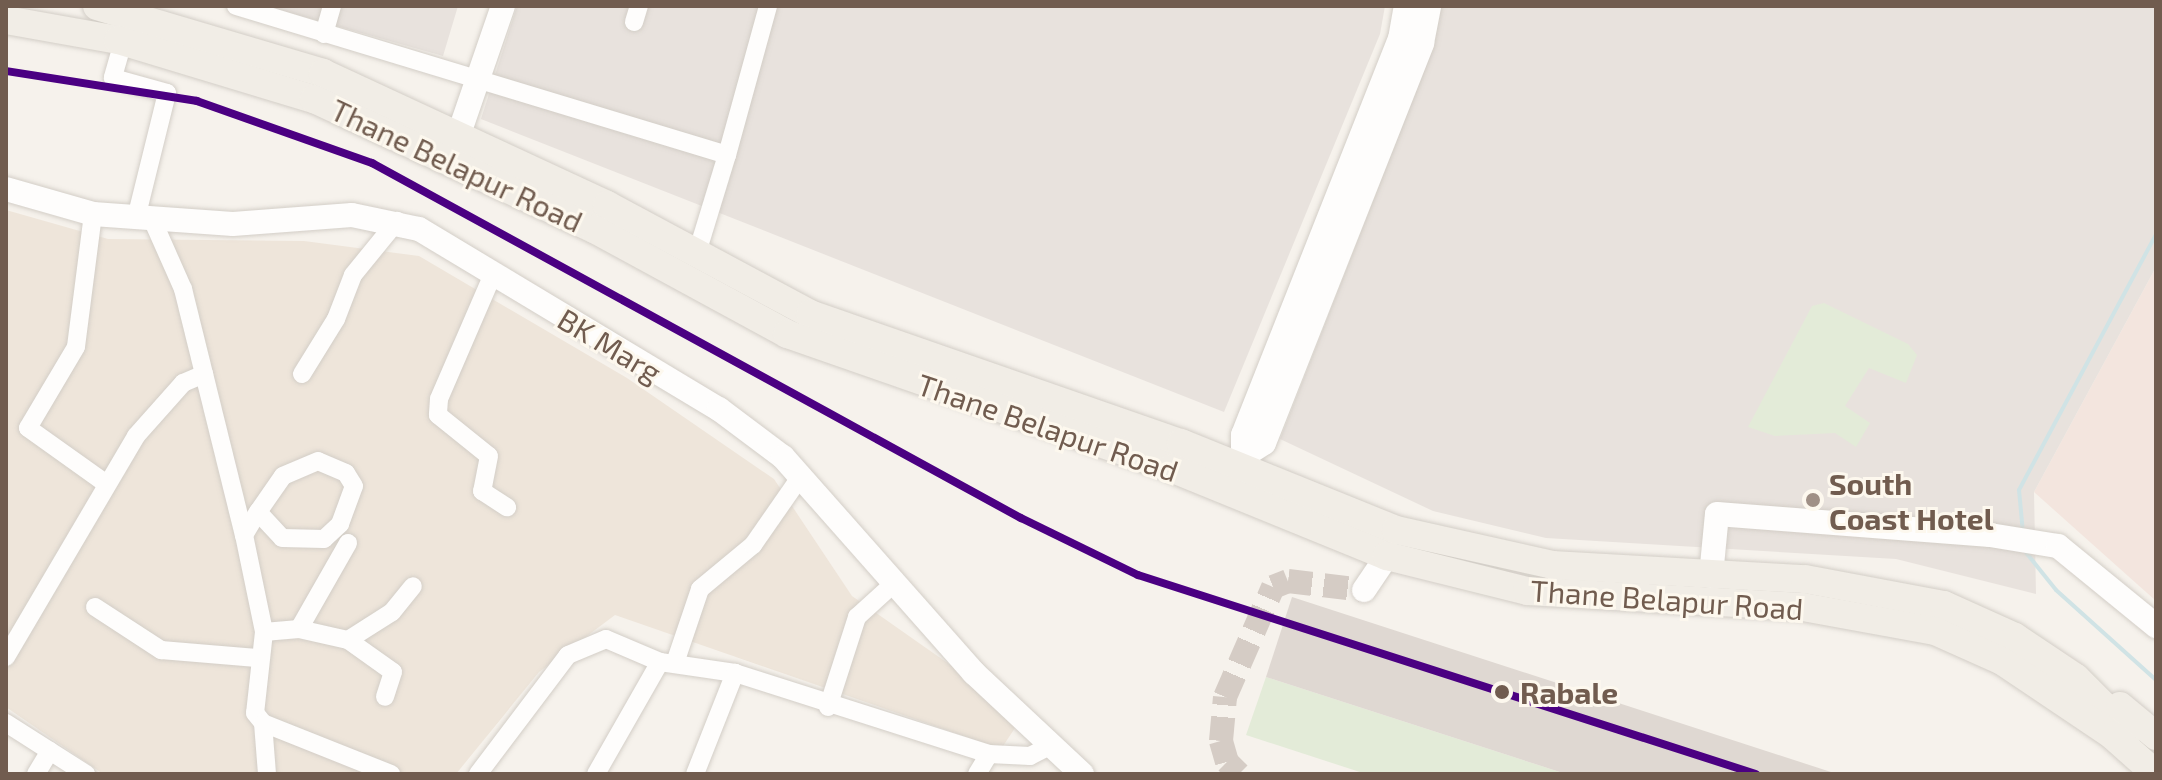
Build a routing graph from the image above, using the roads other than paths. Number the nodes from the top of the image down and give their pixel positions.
1 (97, 6) edge
2 (236, 6) edge
3 (332, 6) edge
4 (488, 6) edge
5 (503, 6) edge
6 (768, 6) edge
7 (1406, 6) edge
8 (1429, 6) edge
9 (6, 20) edge
10 (324, 34) junction
11 (123, 42) junction
12 (472, 77) junction
13 (1378, 125) junction
14 (447, 144) junction
15 (727, 155) junction
16 (6, 189) edge
17 (93, 214) junction
18 (144, 219) junction
19 (397, 221) junction
20 (697, 253) junction
21 (493, 274) junction
22 (204, 374) junction
23 (302, 374) dead end
24 (1245, 460) junction
25 (801, 476) junction
26 (105, 483) junction
27 (507, 507) dead end
28 (258, 512) junction
29 (244, 535) junction
30 (348, 543) dead end
31 (1387, 556) junction
32 (1711, 576) junction
33 (892, 585) junction
34 (413, 586) dead end
35 (1364, 590) dead end
36 (95, 607) dead end
37 (2156, 626) edge
38 (299, 629) junction
39 (264, 632) junction
40 (348, 640) junction
41 (6, 657) edge
42 (257, 658) junction
43 (667, 663) junction
44 (735, 673) junction
45 (2068, 689) junction
46 (385, 697) dead end
47 (828, 707) junction
48 (6, 723) edge
49 (263, 723) junction
50 (2116, 729) junction
51 (2156, 736) edge
52 (1050, 746) junction
53 (50, 751) junction
54 (989, 754) junction
55 (2156, 755) edge
56 (36, 774) edge
57 (86, 774) edge
58 (267, 774) edge
59 (391, 774) edge
60 (478, 774) edge
61 (596, 774) edge
62 (695, 774) edge
63 (977, 774) edge
64 (1082, 774) edge
65 (2134, 774) edge
66 (2156, 774) edge

1 - 14 main road, Thane Belapur Road
2 - 10 street
3 - 10 street
4 - 12 street
5 - 12 street
6 - 15 street
7 - 13 street
8 - 13 street
9 - 11 main road, Thane Belapur Road
10 - 12 street
11 - 14 main road, Thane Belapur Road
11 - 18 street
12 - 14 street
12 - 15 street
13 - 24 street
14 - 20 main road, Thane Belapur Road
14 - 31 main road, Thane Belapur Road
15 - 20 street
16 - 17 street, BK Marg
17 - 18 street, BK Marg
17 - 26 street
18 - 19 street, BK Marg
18 - 22 street
19 - 21 street, BK Marg
19 - 23 street
20 - 24 main road, Thane Belapur Road
21 - 25 street, BK Marg
21 - 27 street
22 - 26 street
22 - 29 street
24 - 32 main road, Thane Belapur Road
25 - 33 street, BK Marg
25 - 43 street
26 - 41 street
28 - 28 street
28 - 29 street
29 - 39 street
30 - 38 street
31 - 35 street
31 - 45 main road, Thane Belapur Road
32 - 37 street
32 - 45 main road, Thane Belapur Road
33 - 47 street
33 - 52 street, BK Marg
34 - 40 street
36 - 42 street
38 - 39 street
38 - 40 street
39 - 42 street
40 - 46 street
42 - 49 street
43 - 44 street
43 - 60 street
43 - 61 street
44 - 47 street
44 - 62 street
45 - 50 main road, Thane Belapur Road
45 - 51 main road
45 - 65 main road
47 - 54 street
48 - 53 street
49 - 58 street
49 - 59 street
50 - 55 main road
50 - 66 main road
52 - 54 street
52 - 64 street, BK Marg
53 - 56 street
53 - 57 street
54 - 63 street

